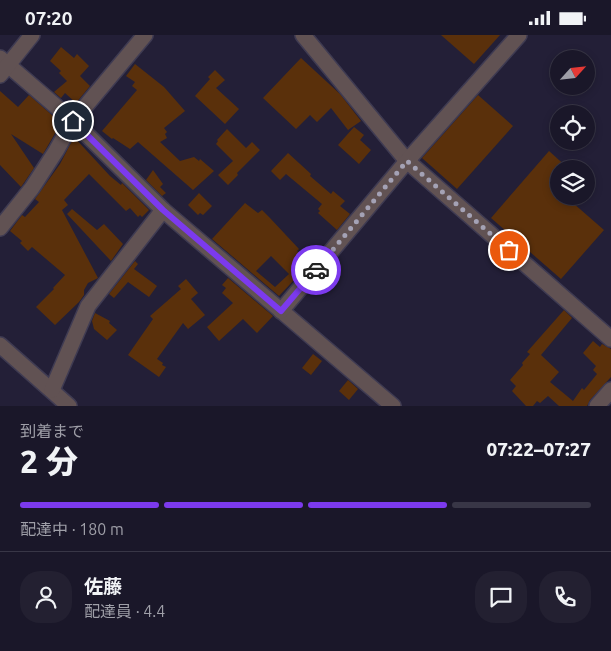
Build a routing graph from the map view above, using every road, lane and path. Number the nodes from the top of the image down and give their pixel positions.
1 (32, 35) edge
2 (145, 35) edge
3 (303, 35) edge
4 (519, 35) edge
5 (3, 66) edge
6 (73, 121) junction
7 (407, 161) junction
8 (163, 210) junction
9 (0, 228) edge
10 (281, 311) junction
11 (611, 339) edge
12 (0, 345) edge
13 (52, 390) junction
14 (611, 390) edge
15 (69, 406) edge
16 (393, 406) edge
17 (597, 406) edge

1 - 5 street
2 - 6 street
3 - 7 street
4 - 7 street
5 - 6 street
6 - 8 street
6 - 9 street
7 - 10 street
7 - 11 street
8 - 10 street
8 - 13 street
10 - 16 street
12 - 13 street
13 - 15 street
14 - 17 street

